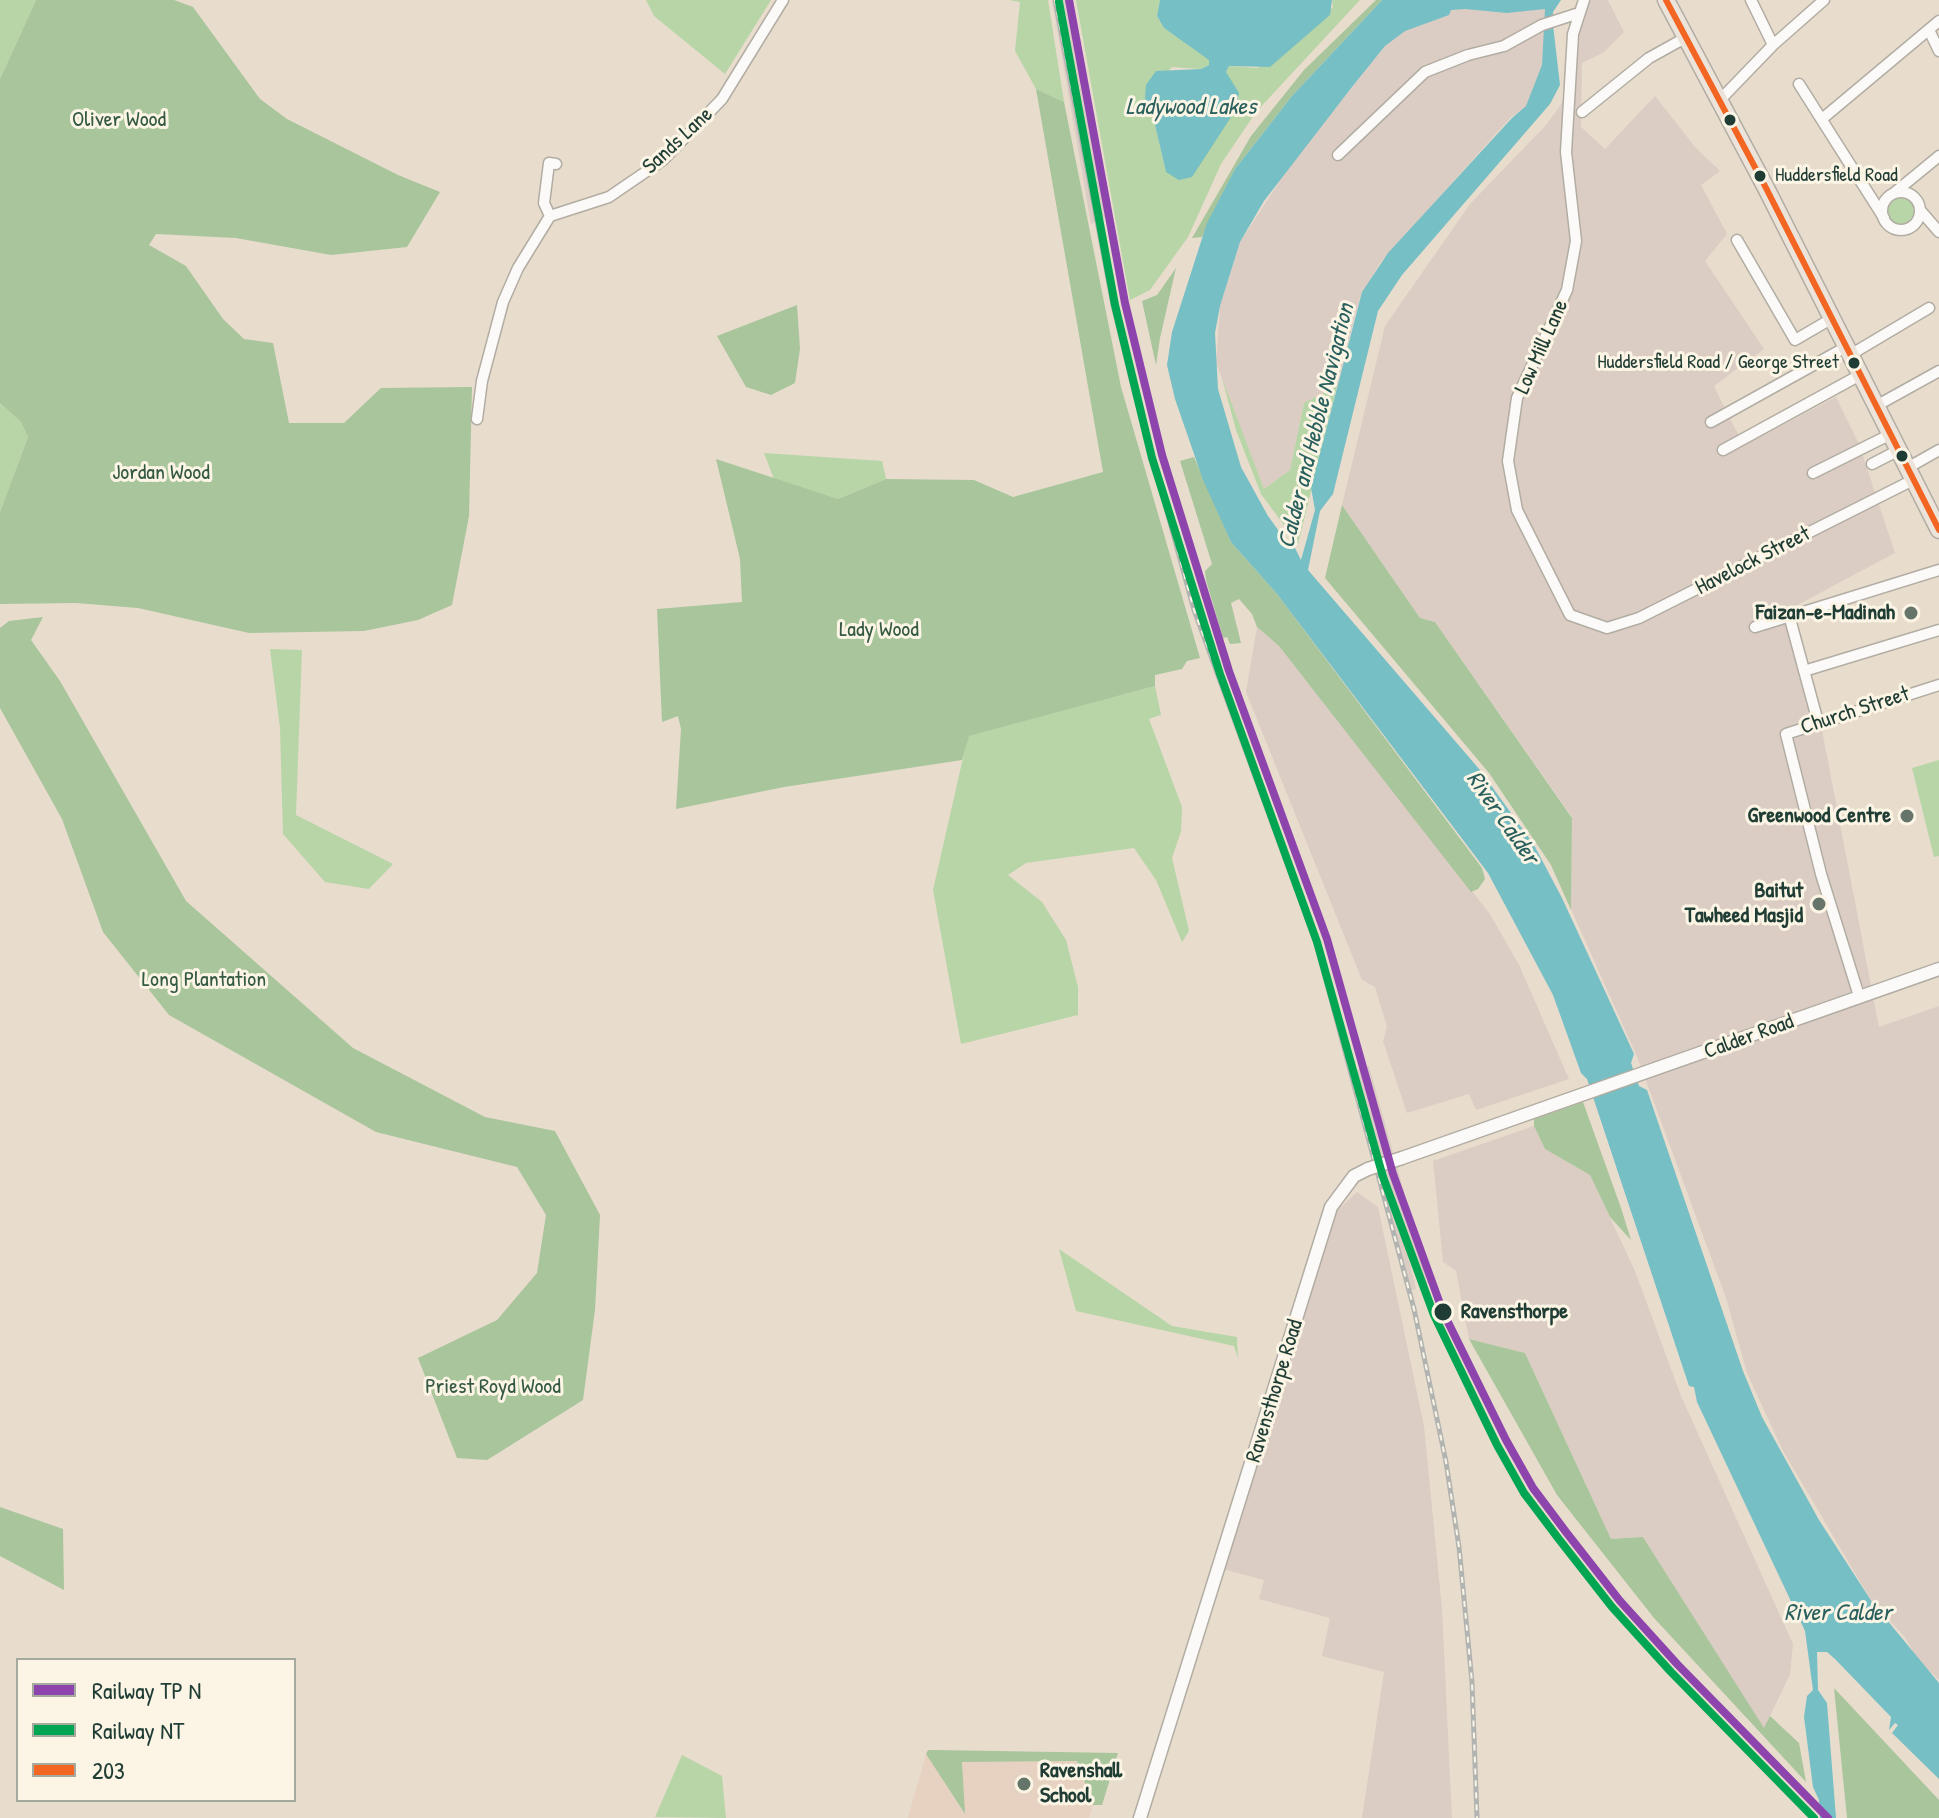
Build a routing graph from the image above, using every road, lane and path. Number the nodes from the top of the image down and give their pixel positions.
1 (783, 0) edge
2 (1584, 0) edge
3 (1666, 0) edge
4 (1751, 0) edge
5 (1824, 0) edge
6 (1576, 14) junction
7 (1939, 21) edge
8 (1929, 30) junction
9 (1685, 38) junction
10 (1773, 45) junction
11 (1939, 51) edge
12 (1799, 84) dead end
13 (1719, 101) junction
14 (1582, 112) dead end
15 (1822, 119) junction
16 (1338, 155) dead end
17 (1939, 156) edge
18 (556, 164) dead end
19 (1908, 188) junction
20 (1869, 194) junction
21 (1890, 195) junction
22 (1920, 210) junction
23 (550, 216) junction
24 (1884, 218) junction
25 (1911, 227) junction
26 (1938, 231) edge
27 (1737, 240) dead end
28 (1929, 308) dead end
29 (1831, 319) junction
30 (1848, 351) junction
31 (1939, 371) edge
32 (1860, 375) junction
33 (1876, 406) junction
34 (477, 419) dead end
35 (1711, 422) dead end
36 (1891, 434) junction
37 (1723, 450) dead end
38 (1899, 450) junction
39 (1939, 450) edge
40 (1872, 464) dead end
41 (1813, 473) dead end
42 (1912, 473) junction
43 (1939, 530) edge
44 (1939, 570) edge
45 (1789, 615) junction
46 (1589, 623) joint
47 (1755, 627) dead end
48 (1939, 630) edge
49 (1804, 671) junction
50 (1939, 685) edge
51 (1818, 722) junction
52 (1939, 969) edge
53 (1859, 996) junction
54 (1559, 1105) joint
55 (1140, 1818) edge

1 - 23 street, Sands Lane
2 - 6 street, Low Mill Lane
3 - 9 highway
4 - 10 street
5 - 10 street
6 - 16 street
6 - 46 street, Low Mill Lane
7 - 8 street
8 - 11 street
8 - 15 street
9 - 13 highway
9 - 14 street
10 - 13 street
12 - 15 street
13 - 29 highway
15 - 20 street
17 - 19 street
18 - 23 street
19 - 21 street
19 - 22 street
20 - 21 street
20 - 24 street
21 - 24 street
22 - 25 street
22 - 26 street
23 - 34 street
24 - 25 street
25 - 26 street
27 - 29 street
28 - 30 street
29 - 30 highway
30 - 32 highway
30 - 35 street
31 - 33 street
32 - 33 highway
32 - 37 street
33 - 36 highway
36 - 38 highway
36 - 41 street
38 - 40 street
38 - 42 highway
39 - 42 street, Havelock Street
42 - 43 highway
42 - 46 street, Havelock Street
44 - 45 street
45 - 47 street
45 - 49 street
48 - 49 street
49 - 51 street
50 - 51 street, Church Street
51 - 53 street, Church Street
52 - 53 street, Calder Road
53 - 54 street, Calder Road
54 - 55 street, Ravensthorpe Road, bridge

